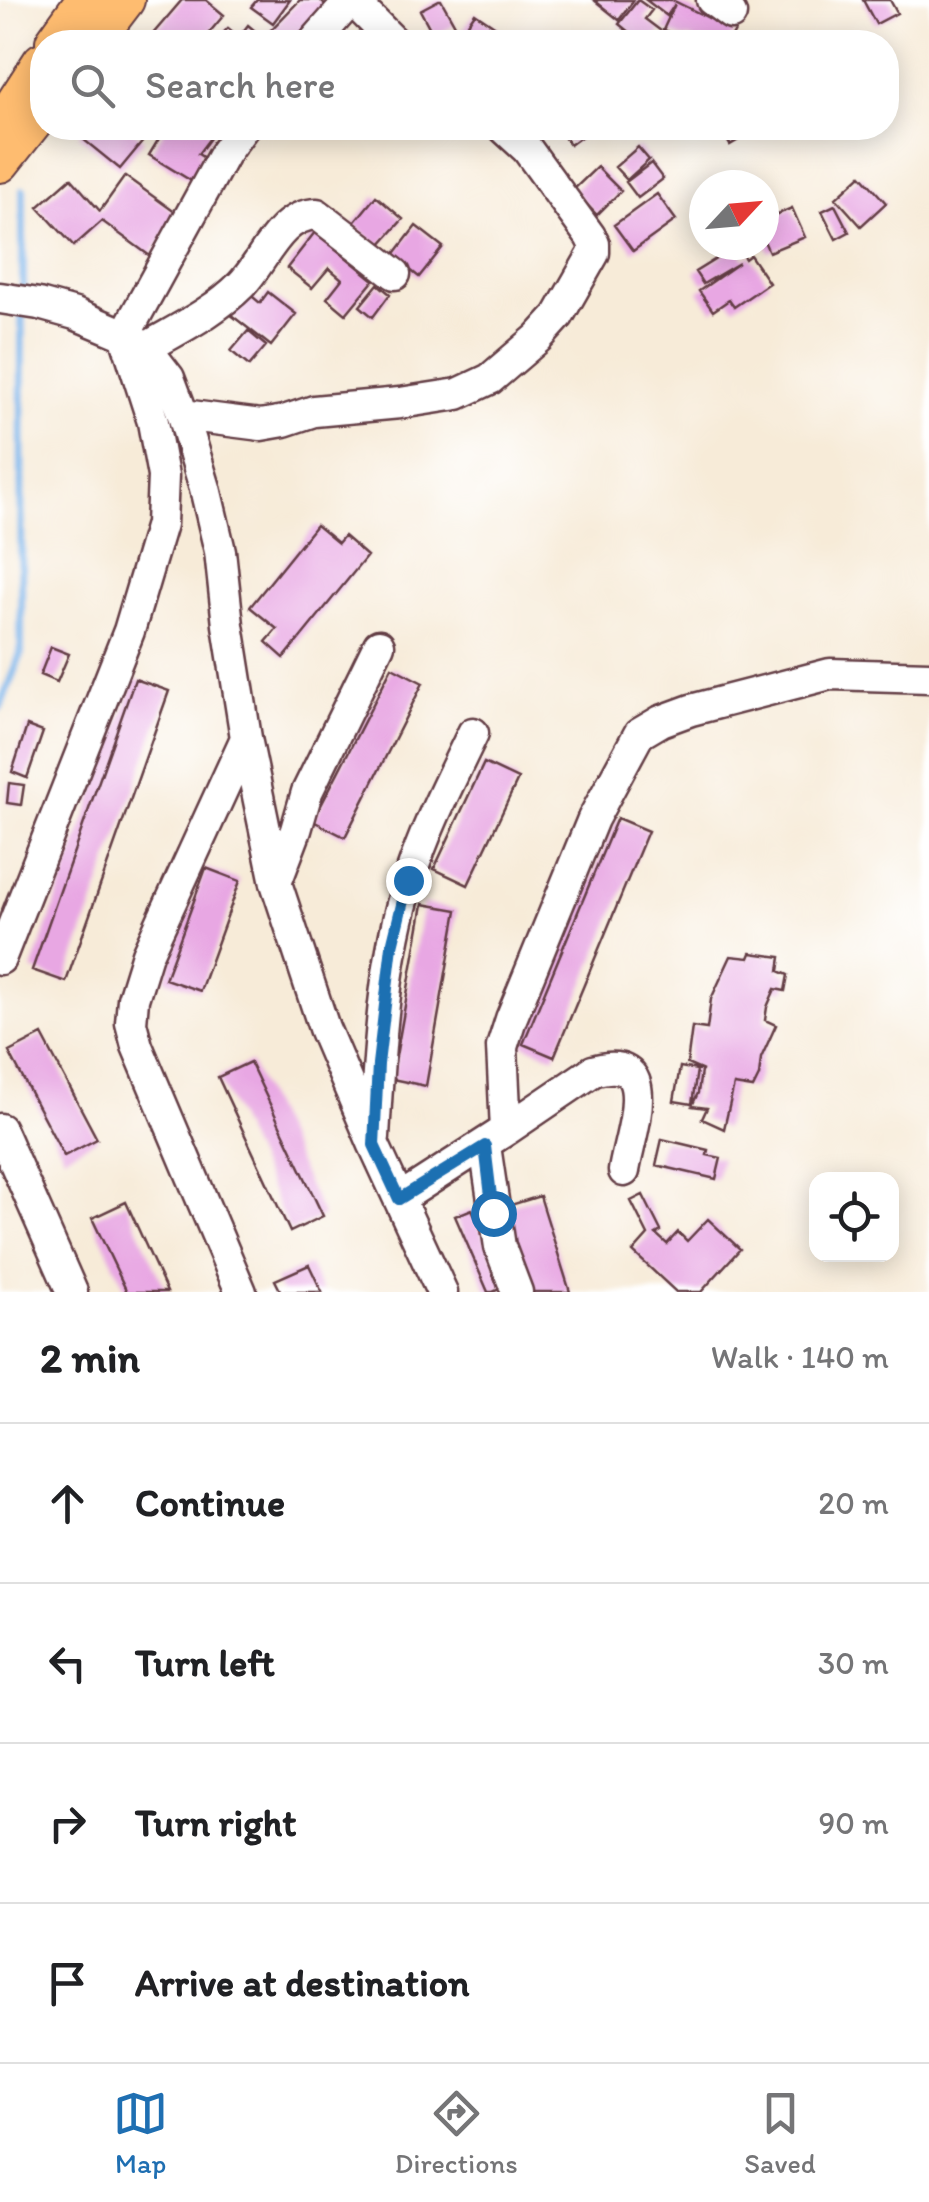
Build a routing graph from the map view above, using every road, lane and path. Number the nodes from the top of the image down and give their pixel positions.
1 (85, 0) edge
2 (125, 0) edge
3 (351, 0) edge
4 (64, 30) edge
5 (102, 30) edge
6 (325, 30) edge
7 (382, 30) edge
8 (30, 81) edge
9 (30, 124) edge
10 (0, 127) edge
11 (234, 140) edge
12 (517, 140) edge
13 (0, 163) edge
14 (395, 274) dead end
15 (0, 298) edge
16 (134, 342) junction
17 (184, 415) junction
18 (379, 644) dead end
19 (929, 677) edge
20 (473, 732) dead end
21 (246, 738) junction
22 (276, 882) junction
23 (0, 958) edge
24 (0, 1129) edge
25 (496, 1138) junction
26 (374, 1145) junction
27 (624, 1171) dead end
28 (399, 1199) junction
29 (72, 1292) edge
30 (241, 1292) edge
31 (442, 1292) edge
32 (517, 1292) edge

1 - 4 main road
2 - 5 main road
3 - 6 street
3 - 7 street
8 - 10 main road
9 - 13 main road
11 - 16 street
12 - 17 street
14 - 16 street
15 - 16 street
16 - 17 street
16 - 23 street
17 - 21 street
18 - 22 street
19 - 25 street
20 - 26 street
21 - 22 street
21 - 30 street
22 - 26 street
24 - 29 street
25 - 27 street
25 - 28 street
25 - 32 street
26 - 28 street
28 - 31 street

